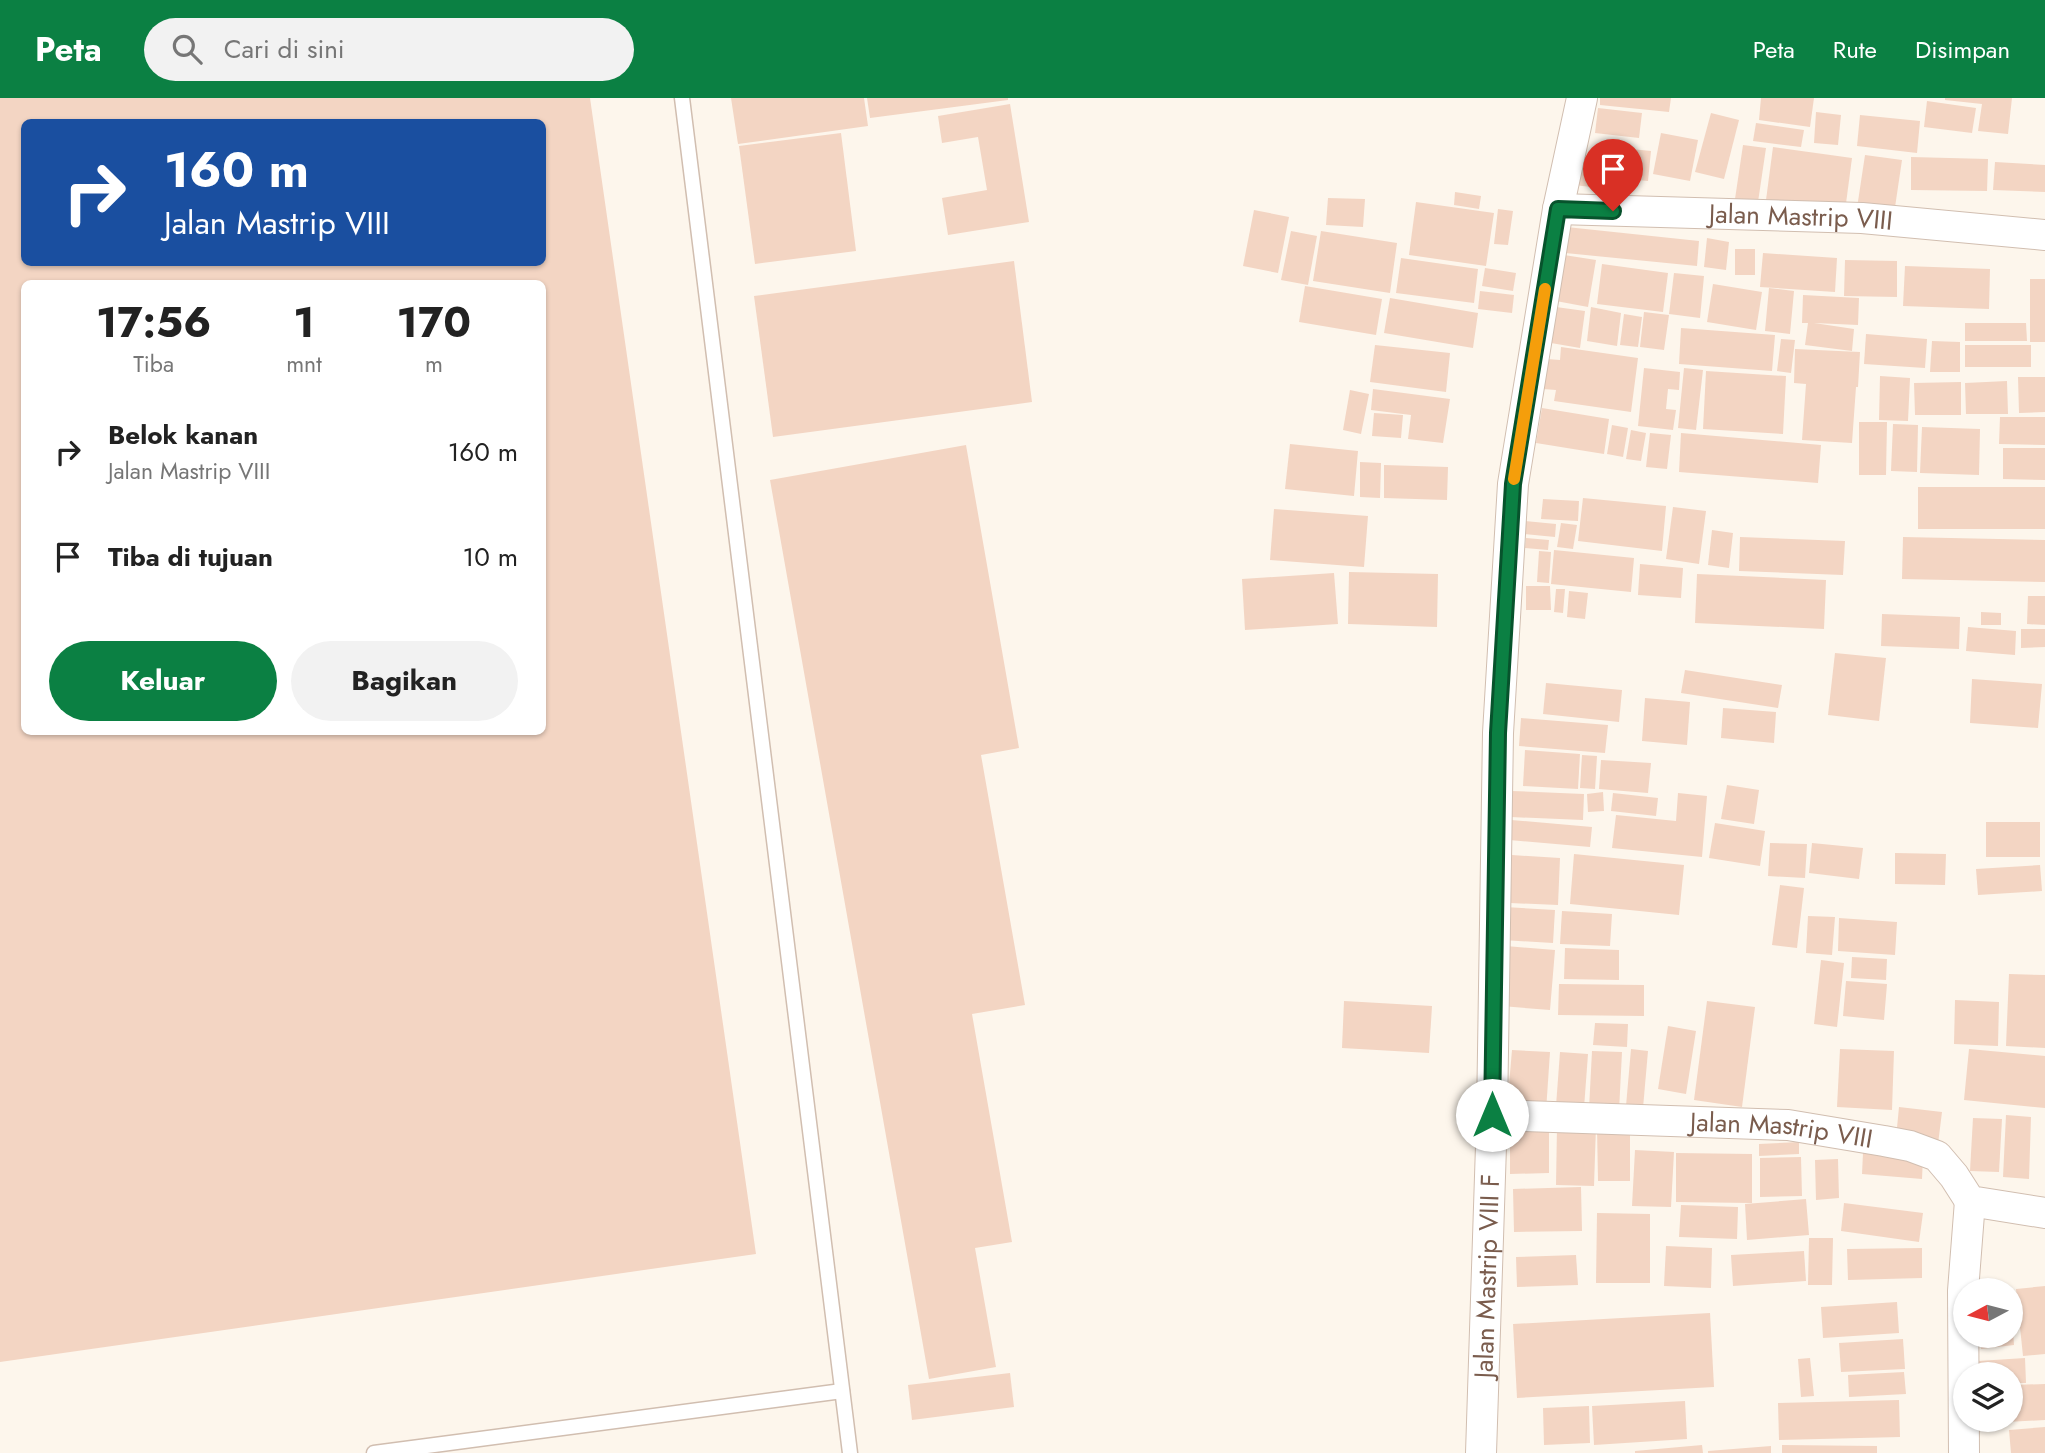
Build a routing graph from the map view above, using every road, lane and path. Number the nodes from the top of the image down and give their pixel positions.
1 (682, 98) edge
2 (1582, 98) edge
3 (1558, 209) junction
4 (2045, 235) edge
5 (1492, 1115) junction
6 (1970, 1201) junction
7 (2045, 1213) edge
8 (842, 1391) junction
9 (374, 1453) edge
10 (849, 1453) edge
11 (1481, 1453) edge
12 (1964, 1453) edge

1 - 8 lane
2 - 3 street, Jalan Mastrip VIII F
3 - 4 street, Jalan Mastrip VIII
3 - 5 street, Jalan Mastrip VIII F
5 - 6 street, Jalan Mastrip VIII
5 - 11 street, Jalan Mastrip VIII F
6 - 7 street
6 - 12 street
8 - 9 lane
8 - 10 lane

